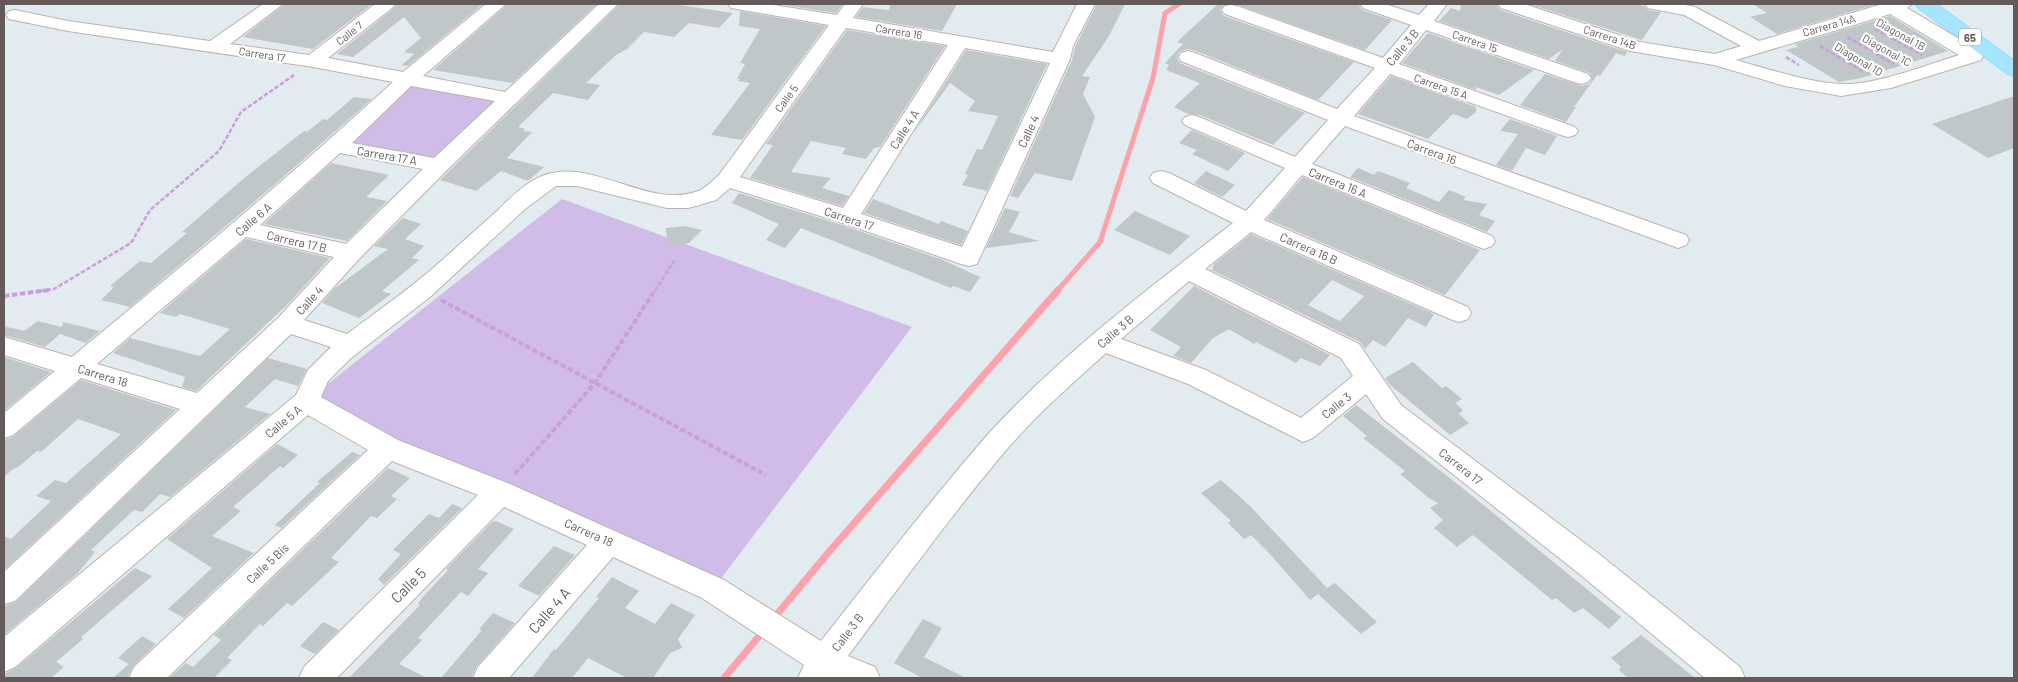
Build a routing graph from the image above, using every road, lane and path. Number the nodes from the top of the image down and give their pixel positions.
1 (274, 4) edge
2 (386, 4) edge
3 (497, 4) edge
4 (609, 4) edge
5 (737, 4) edge
6 (854, 4) edge
7 (1086, 4) edge
8 (1369, 4) edge
9 (1438, 4) edge
10 (1507, 4) edge
11 (1654, 4) edge
12 (1925, 4) edge
13 (1895, 5) edge
14 (1230, 10) dead end
15 (16, 15) dead end
16 (1854, 18) junction
17 (841, 21) junction
18 (1422, 23) junction
19 (1826, 25) junction
20 (1799, 34) junction
21 (960, 41) junction
22 (214, 46) junction
23 (1756, 47) junction
24 (1188, 57) dead end
25 (1061, 58) junction
26 (1716, 60) junction
27 (313, 61) junction
28 (1940, 66) junction
29 (1386, 67) junction
30 (2014, 70) edge
31 (1914, 75) junction
32 (1581, 78) dead end
33 (406, 80) junction
34 (1884, 84) junction
35 (508, 98) junction
36 (1341, 118) junction
37 (1192, 121) dead end
38 (1568, 131) dead end
39 (336, 146) junction
40 (439, 164) junction
41 (1298, 166) junction
42 (1161, 178) dead end
43 (722, 186) junction
44 (848, 217) junction
45 (1249, 222) junction
46 (242, 229) junction
47 (1678, 240) dead end
48 (1484, 241) dead end
49 (351, 254) junction
50 (969, 258) joint
51 (674, 260) dead end
52 (1189, 271) junction
53 (423, 290) junction
54 (4, 296) edge
55 (1459, 314) dead end
56 (287, 324) junction
57 (1102, 342) junction
58 (350, 344) junction
59 (4, 346) edge
60 (75, 367) junction
61 (1368, 378) junction
62 (595, 382) junction
63 (306, 402) junction
64 (202, 405) junction
65 (4, 428) edge
66 (388, 448) junction
67 (766, 475) dead end
68 (500, 492) junction
69 (609, 541) junction
70 (4, 591) edge
71 (4, 657) edge
72 (819, 670) edge
73 (145, 678) edge
74 (315, 678) edge
75 (489, 678) edge
76 (864, 678) edge
77 (1729, 678) edge

1 - 22 street
2 - 27 street, Calle 7
3 - 33 street, Calle 6 A
4 - 35 street, Calle 4
5 - 17 street, Carrera 16
6 - 17 street, Calle 5
7 - 25 street, Calle 4
8 - 18 street, Carrera 15
9 - 18 street, Calle 3 B
10 - 26 street, Carrera 14B
11 - 23 street
12 - 30 main road, 65
13 - 16 street, Carrera 14A
13 - 28 street, Carrera 14B
14 - 29 street, Carrera 15 A
15 - 22 street, Carrera 17
16 - 19 street, Carrera 14A
16 - 28 path, Diagonal 1B
17 - 21 street, Carrera 16
17 - 43 street, Calle 5
18 - 29 street, Calle 3 B
18 - 32 street, Carrera 15
19 - 20 street, Carrera 14A
19 - 31 path, Diagonal 1C
20 - 23 street, Carrera 14A
20 - 34 path, Diagonal 1D
21 - 25 street, Carrera 16
21 - 44 street, Calle 4 A
22 - 27 street, Carrera 17
23 - 26 street, Carrera 14A
24 - 36 street, Carrera 16
25 - 50 street, Calle 4
26 - 34 street, Carrera 14B
27 - 33 street, Carrera 17
27 - 54 path
28 - 31 street, Carrera 14B
29 - 36 street, Calle 3 B
29 - 38 street, Carrera 15 A
31 - 34 street, Carrera 14B
33 - 35 street, Carrera 17
33 - 39 street, Calle 6 A
35 - 40 street, Calle 4
36 - 41 street, Calle 3 B
36 - 47 street, Carrera 16
37 - 41 street, Carrera 16 A
39 - 40 street, Carrera 17 A
39 - 46 street, Calle 6 A
40 - 49 street, Calle 4
41 - 45 street, Calle 3 B
41 - 48 street, Carrera 16 A
42 - 45 street, Carrera 16 B
43 - 44 street, Carrera 17
43 - 53 street, Calle 5 A
44 - 50 street, Carrera 17
45 - 52 street, Calle 3 B
45 - 55 street, Carrera 16 B
46 - 49 street, Carrera 17 B
46 - 60 street, Calle 6 A
49 - 56 street, Calle 4
51 - 62 path
52 - 57 street, Calle 3 B
52 - 61 street, Carrera 17
53 - 58 street, Calle 5 A
53 - 62 path
56 - 58 street
56 - 64 street, Calle 4
57 - 61 street, Calle 3
57 - 72 street, Calle 3 B
58 - 63 street, Calle 5 A
59 - 60 street, Carrera 18
60 - 64 street, Carrera 18
60 - 65 street, Calle 6 A
61 - 77 street, Carrera 17
62 - 67 path
62 - 68 path
63 - 66 street, Carrera 18
63 - 71 street, Calle 5 A
64 - 70 street, Calle 4
66 - 68 street, Carrera 18
66 - 73 street, Calle 5 Bis
68 - 69 street, Carrera 18
68 - 74 street, Calle 5
69 - 72 street, Carrera 18
69 - 75 street, Calle 4 A
72 - 76 street, Carrera 18

